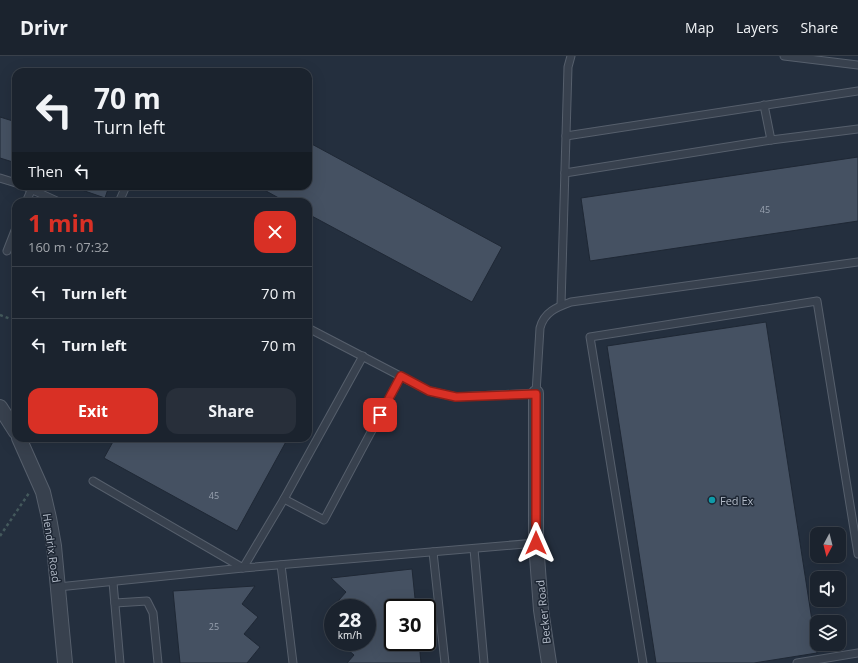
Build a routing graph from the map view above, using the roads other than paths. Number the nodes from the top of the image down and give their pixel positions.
1 (571, 56) edge
2 (784, 56) edge
3 (858, 65) edge
4 (858, 91) edge
5 (764, 105) junction
6 (858, 129) edge
7 (566, 136) junction
8 (771, 140) junction
9 (565, 173) junction
10 (0, 178) edge
11 (12, 182) edge
12 (37, 190) edge
13 (52, 198) edge
14 (12, 238) edge
15 (7, 251) dead end
16 (858, 262) edge
17 (561, 306) junction
18 (312, 330) edge
19 (363, 356) junction
20 (401, 376) junction
21 (536, 394) junction
22 (1, 411) edge
23 (12, 426) edge
24 (21, 442) edge
25 (93, 481) dead end
26 (284, 499) junction
27 (536, 543) junction
28 (474, 549) junction
29 (433, 552) junction
30 (858, 554) edge
31 (281, 565) junction
32 (243, 568) junction
33 (113, 582) junction
34 (58, 587) junction
35 (115, 603) junction
36 (858, 653) edge
37 (65, 663) edge
38 (120, 663) edge
39 (158, 663) edge
40 (293, 663) edge
41 (445, 663) edge
42 (484, 663) edge
43 (548, 663) edge
44 (643, 663) edge
45 (797, 663) edge

1 - 7 lane
2 - 3 lane
4 - 5 lane
5 - 7 lane
5 - 8 lane
6 - 8 lane
7 - 9 lane
8 - 9 lane
9 - 17 lane
10 - 11 lane
12 - 13 lane
14 - 15 lane
16 - 17 lane
17 - 21 lane
18 - 19 lane
19 - 20 lane
19 - 26 lane
20 - 21 lane
20 - 26 lane
21 - 27 street, Becker Road
22 - 23 street
24 - 34 street, Hendrix Road
25 - 32 lane
26 - 32 lane
27 - 28 lane
27 - 43 street, Becker Road
28 - 29 lane
28 - 42 lane
29 - 31 lane
29 - 41 lane
30 - 44 lane
31 - 32 lane
31 - 40 lane
32 - 33 lane
33 - 34 lane
33 - 35 lane
34 - 37 street, Hendrix Road
35 - 38 lane
35 - 39 lane
36 - 45 lane

